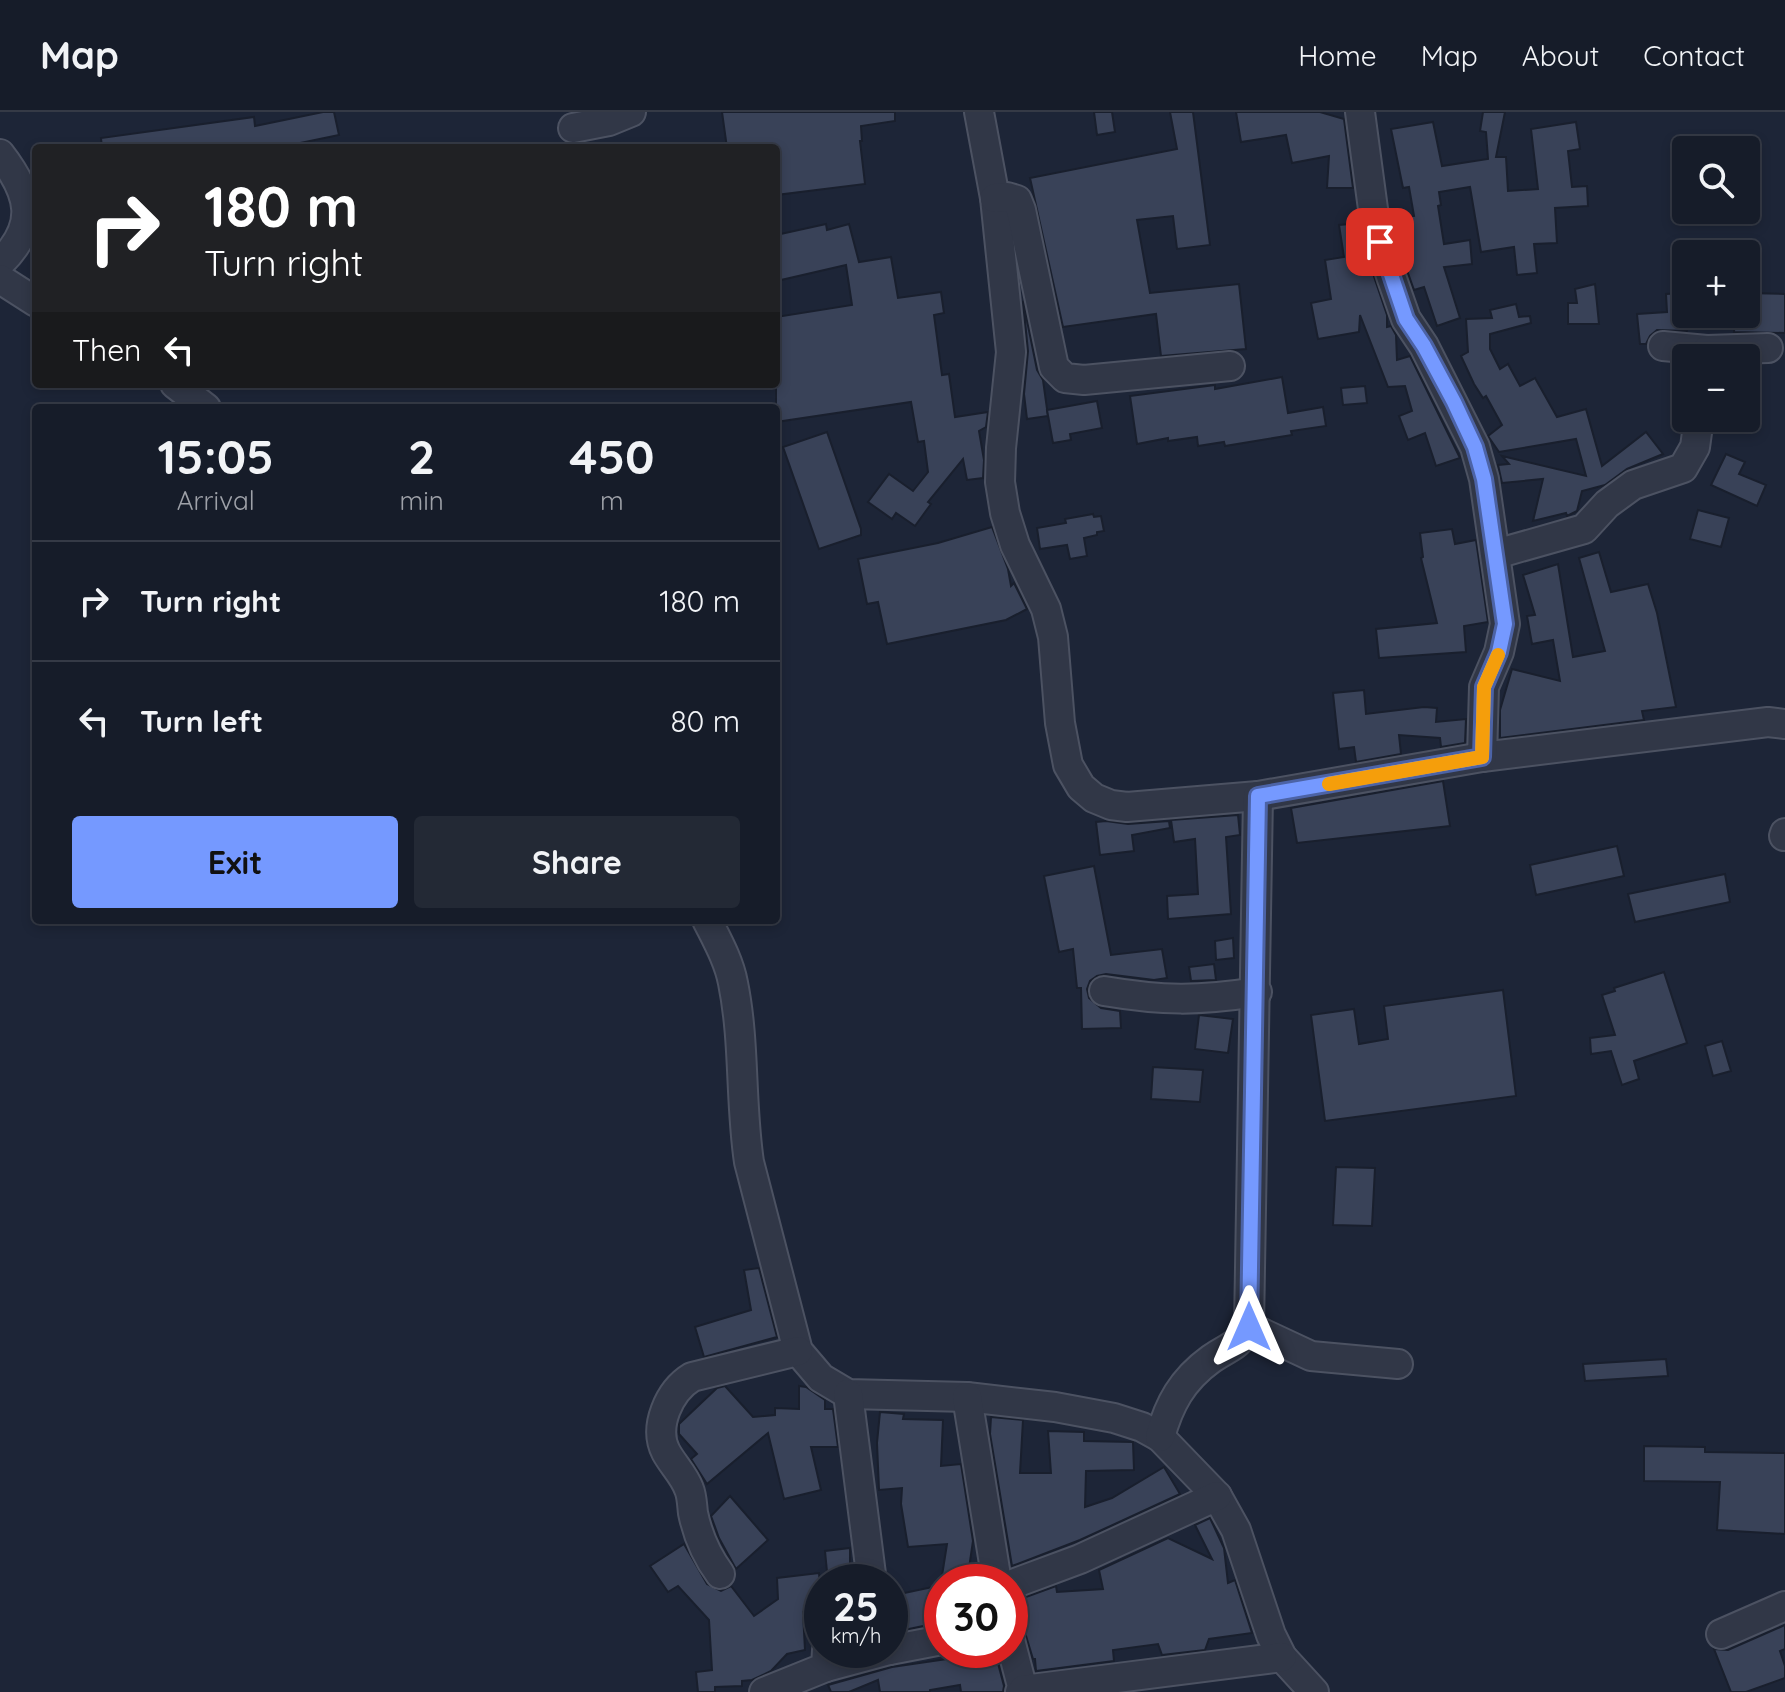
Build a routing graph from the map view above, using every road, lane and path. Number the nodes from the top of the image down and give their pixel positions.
1 (631, 112) edge
2 (979, 112) edge
3 (1360, 112) edge
4 (573, 128) dead end
5 (0, 154) edge
6 (995, 198) junction
7 (0, 263) edge
8 (0, 279) edge
9 (32, 299) edge
10 (1663, 346) dead end
11 (1672, 348) edge
12 (1768, 348) dead end
13 (1760, 349) edge
14 (1230, 366) dead end
15 (180, 388) edge
16 (201, 404) edge
17 (1697, 432) edge
18 (1496, 554) junction
19 (1785, 724) edge
20 (1482, 757) junction
21 (1258, 796) junction
22 (709, 924) edge
23 (1104, 991) dead end
24 (1257, 992) junction
25 (1249, 1327) junction
26 (798, 1351) junction
27 (1398, 1364) dead end
28 (848, 1394) junction
29 (967, 1397) junction
30 (1160, 1437) junction
31 (1217, 1496) junction
32 (870, 1564) edge
33 (994, 1564) edge
34 (720, 1574) dead end
35 (1028, 1578) edge
36 (1785, 1606) edge
37 (1721, 1634) dead end
38 (1282, 1657) junction
39 (809, 1668) edge
40 (1017, 1668) edge
41 (1022, 1691) edge
42 (764, 1692) edge
43 (1314, 1692) edge

1 - 4 street
2 - 6 street
3 - 18 street
5 - 7 street
6 - 14 street
6 - 21 street
8 - 9 street
10 - 11 street
12 - 13 street
15 - 16 street
17 - 18 street
18 - 20 street
19 - 20 street
20 - 21 street
21 - 24 street
22 - 26 street
23 - 24 street
24 - 25 street
25 - 27 street
25 - 30 street
26 - 28 street
26 - 34 street
28 - 29 street
28 - 32 street
29 - 30 street
29 - 33 street
30 - 31 street
31 - 35 street
31 - 38 street
36 - 37 street
38 - 41 street
38 - 43 street
39 - 42 street
40 - 41 street

